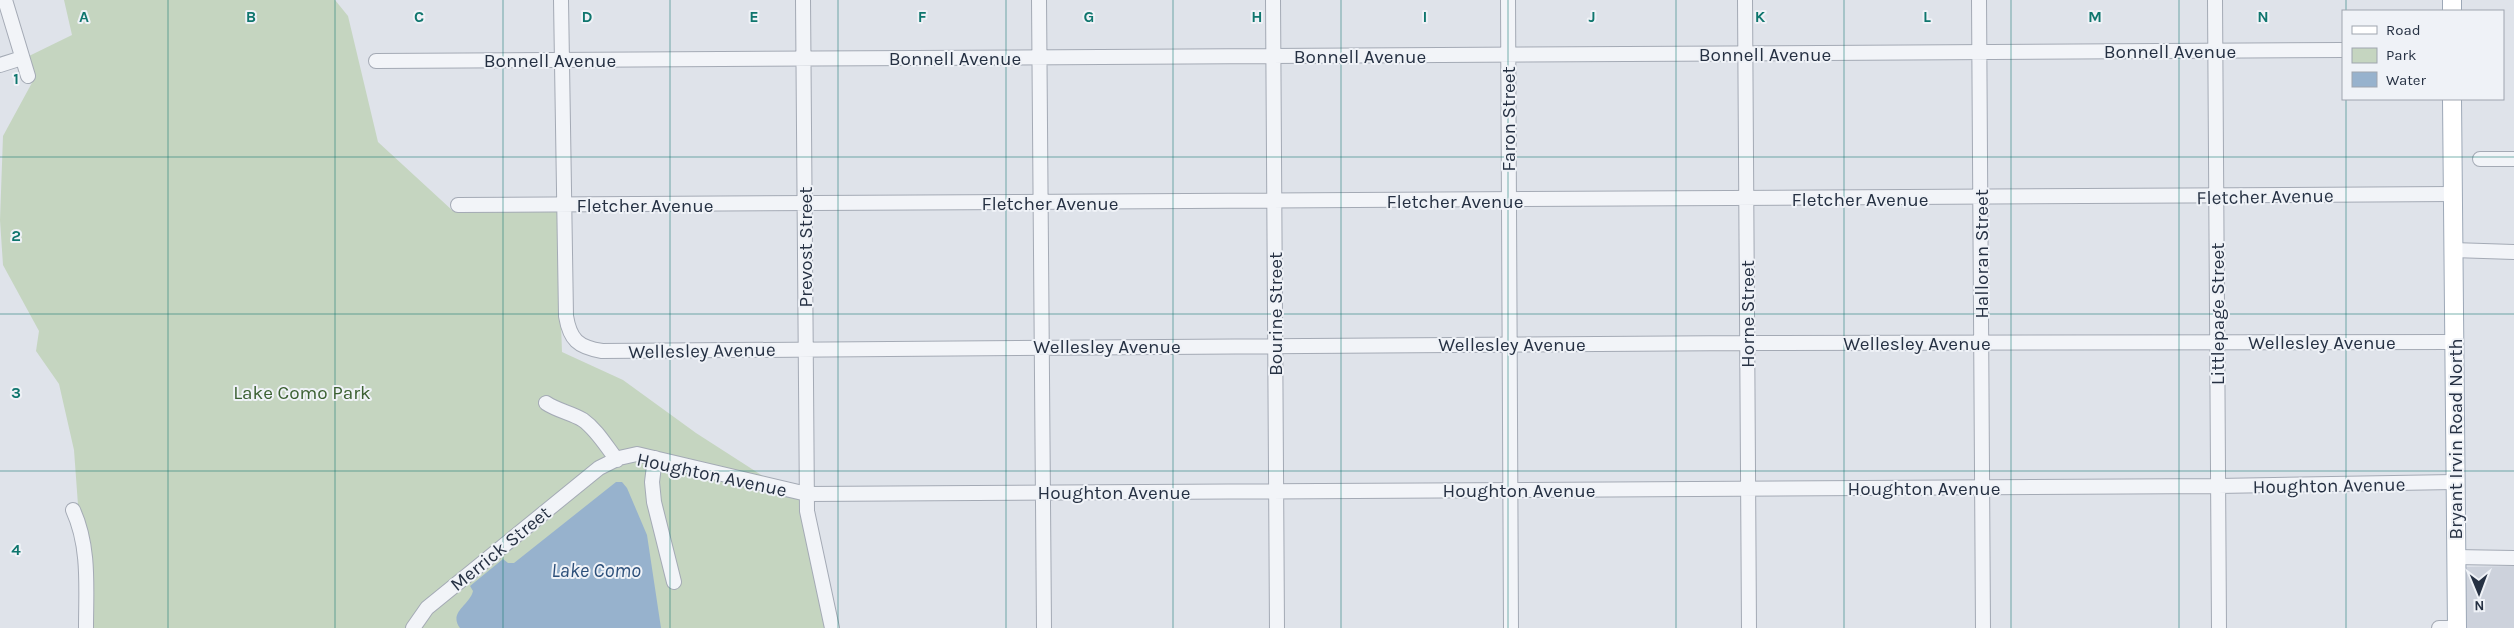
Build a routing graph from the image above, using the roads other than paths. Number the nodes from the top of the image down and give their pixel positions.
1 (5, 0) edge
2 (561, 0) edge
3 (804, 0) edge
4 (1039, 0) edge
5 (1273, 0) edge
6 (1508, 0) edge
7 (1745, 0) edge
8 (1979, 0) edge
9 (2215, 0) edge
10 (2342, 50) edge
11 (2216, 51) junction
12 (1979, 52) junction
13 (1746, 54) junction
14 (1508, 55) junction
15 (1274, 56) junction
16 (22, 58) junction
17 (1040, 58) junction
18 (804, 59) junction
19 (562, 60) junction
20 (376, 61) dead end
21 (0, 65) edge
22 (28, 76) dead end
23 (2452, 100) edge
24 (2514, 159) edge
25 (2480, 160) dead end
26 (2453, 194) junction
27 (2216, 197) junction
28 (1980, 198) junction
29 (1746, 199) junction
30 (1509, 200) junction
31 (1274, 202) junction
32 (1041, 203) junction
33 (805, 204) junction
34 (563, 205) junction
35 (458, 206) dead end
36 (2453, 250) junction
37 (2514, 252) edge
38 (1981, 342) junction
39 (2217, 342) junction
40 (2454, 342) junction
41 (1747, 343) junction
42 (1275, 345) junction
43 (1510, 345) junction
44 (1042, 347) junction
45 (806, 349) junction
46 (546, 403) dead end
47 (655, 458) junction
48 (617, 460) junction
49 (592, 474) joint
50 (2455, 482) junction
51 (2218, 486) junction
52 (1982, 488) junction
53 (1748, 489) junction
54 (1510, 490) junction
55 (1276, 491) junction
56 (1043, 493) junction
57 (808, 494) junction
58 (73, 510) dead end
59 (2455, 557) junction
60 (2514, 558) edge
61 (674, 582) dead end
62 (86, 628) edge
63 (412, 628) edge
64 (832, 628) edge
65 (1044, 628) edge
66 (1276, 628) edge
67 (1511, 628) edge
68 (1749, 628) edge
69 (1983, 628) edge
70 (2219, 628) edge
71 (2439, 628) edge
72 (2457, 628) edge

1 - 16 street
2 - 19 street
3 - 18 street, Prevost Street
4 - 17 street
5 - 15 street, Bourine Street
6 - 14 street, Faron Street
7 - 13 street, Horne Street
8 - 12 street, Halloran Street
9 - 11 street, Littlepage Street
10 - 11 street, Bonnell Avenue
11 - 12 street, Bonnell Avenue
11 - 27 street, Littlepage Street
12 - 13 street, Bonnell Avenue
12 - 28 street, Halloran Street
13 - 14 street, Bonnell Avenue
13 - 29 street, Horne Street
14 - 15 street, Bonnell Avenue
14 - 30 street, Faron Street
15 - 17 street, Bonnell Avenue
15 - 31 street, Bourine Street
16 - 21 street
16 - 22 street
17 - 18 street, Bonnell Avenue
17 - 32 street
18 - 19 street, Bonnell Avenue
18 - 33 street, Prevost Street
19 - 20 street, Bonnell Avenue
19 - 34 street
23 - 26 main road
24 - 25 street
26 - 27 street, Fletcher Avenue
26 - 36 main road, Bryant Irvin Road North
27 - 28 street, Fletcher Avenue
27 - 39 street, Littlepage Street
28 - 29 street, Fletcher Avenue
28 - 38 street, Halloran Street
29 - 30 street, Fletcher Avenue
29 - 41 street, Horne Street
30 - 31 street, Fletcher Avenue
30 - 43 street, Faron Street
31 - 32 street, Fletcher Avenue
31 - 42 street, Bourine Street
32 - 33 street, Fletcher Avenue
32 - 44 street
33 - 34 street, Fletcher Avenue
33 - 45 street, Prevost Street
34 - 35 street, Fletcher Avenue
34 - 45 street, Wellesley Avenue
36 - 37 street
36 - 40 main road, Bryant Irvin Road North
38 - 39 street, Wellesley Avenue
38 - 41 street, Wellesley Avenue
38 - 52 street, Halloran Street
39 - 40 street, Wellesley Avenue
39 - 51 street, Littlepage Street
40 - 50 main road, Bryant Irvin Road North
41 - 43 street, Wellesley Avenue
41 - 53 street, Horne Street
42 - 43 street, Wellesley Avenue
42 - 44 street, Wellesley Avenue
42 - 55 street, Bourine Street
43 - 54 street, Faron Street
44 - 45 street, Wellesley Avenue
44 - 56 street
45 - 57 street, Prevost Street
46 - 48 street
47 - 48 street, Houghton Avenue
47 - 57 street, Houghton Avenue
47 - 61 street
48 - 49 street, Houghton Avenue
49 - 63 street, Merrick Street
50 - 51 street, Houghton Avenue
50 - 59 main road, Bryant Irvin Road North
51 - 52 street, Houghton Avenue
51 - 70 street, Littlepage Street
52 - 53 street, Houghton Avenue
52 - 69 street, Halloran Street
53 - 54 street, Houghton Avenue
53 - 68 street, Horne Street
54 - 55 street, Houghton Avenue
54 - 67 street, Faron Street
55 - 56 street, Houghton Avenue
55 - 66 street, Bourine Street
56 - 57 street, Houghton Avenue
56 - 65 street
57 - 64 street, Prevost Street
58 - 62 street
59 - 60 street
59 - 72 main road, Bryant Irvin Road North
71 - 72 street

